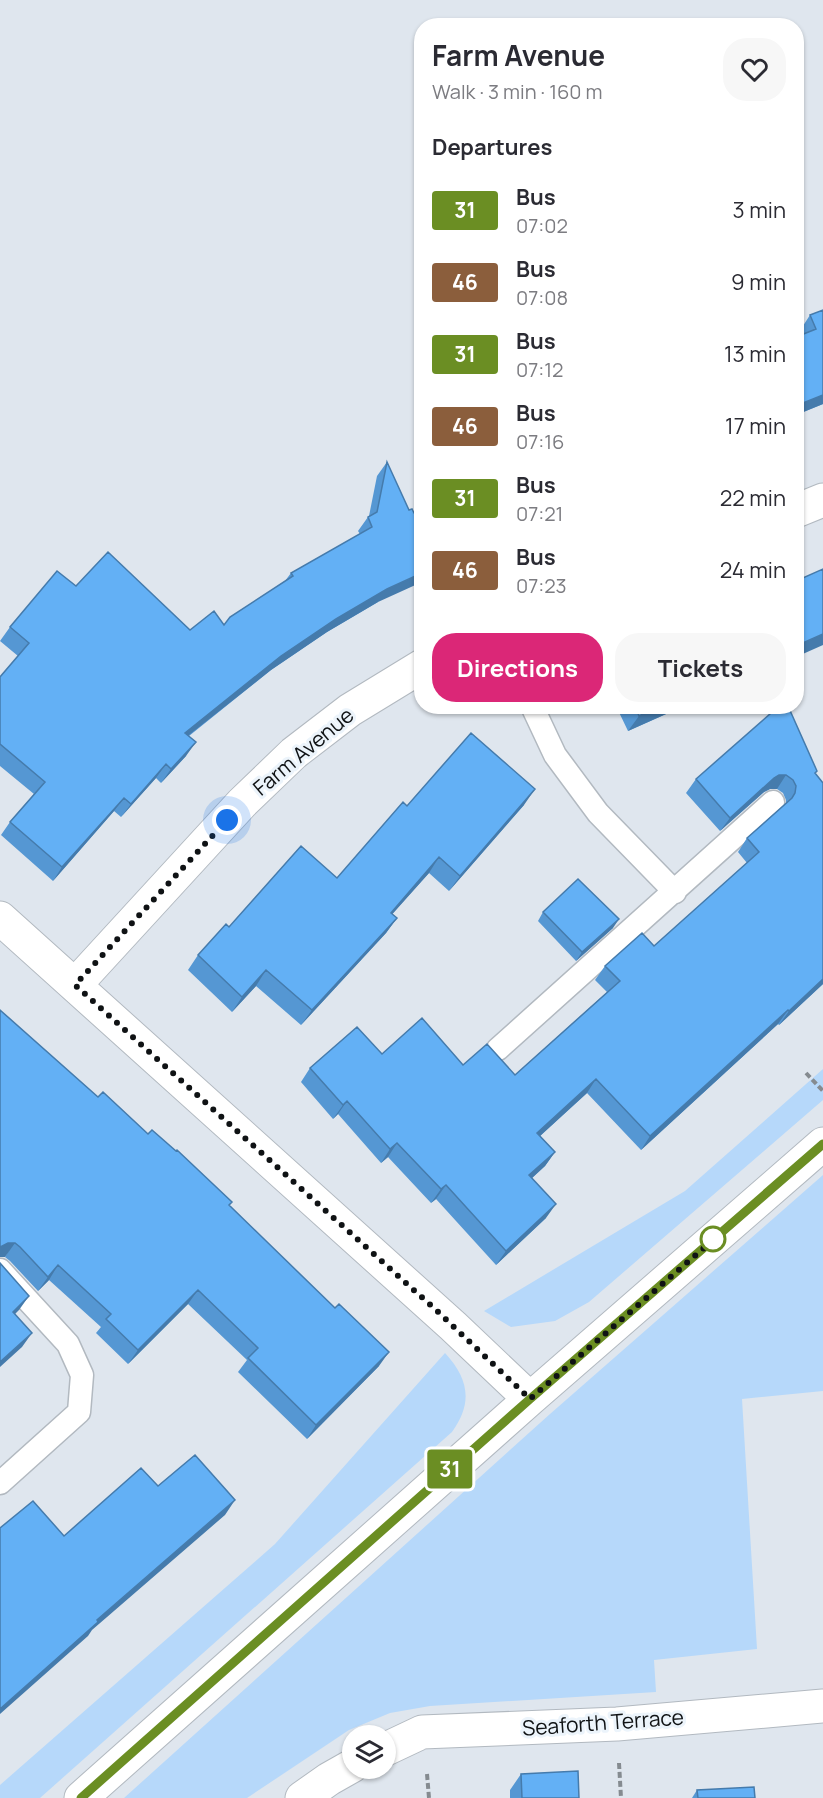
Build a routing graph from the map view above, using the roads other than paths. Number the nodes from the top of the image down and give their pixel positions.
1 (823, 500) edge
2 (804, 508) edge
3 (414, 671) edge
4 (535, 714) edge
5 (773, 802) dead end
6 (675, 892) junction
7 (0, 918) edge
8 (75, 985) junction
9 (498, 1049) dead end
10 (823, 1144) edge
11 (0, 1270) edge
12 (530, 1399) junction
13 (0, 1483) edge
14 (823, 1706) edge
15 (396, 1744) edge
16 (342, 1772) edge
17 (81, 1798) edge
18 (302, 1798) edge

1 - 2 street
3 - 8 street, Farm Avenue
4 - 6 lane
5 - 6 lane
6 - 9 lane
7 - 8 street
8 - 12 street
10 - 12 street
11 - 13 lane
12 - 17 street
14 - 15 street, Seaforth Terrace
16 - 18 street

